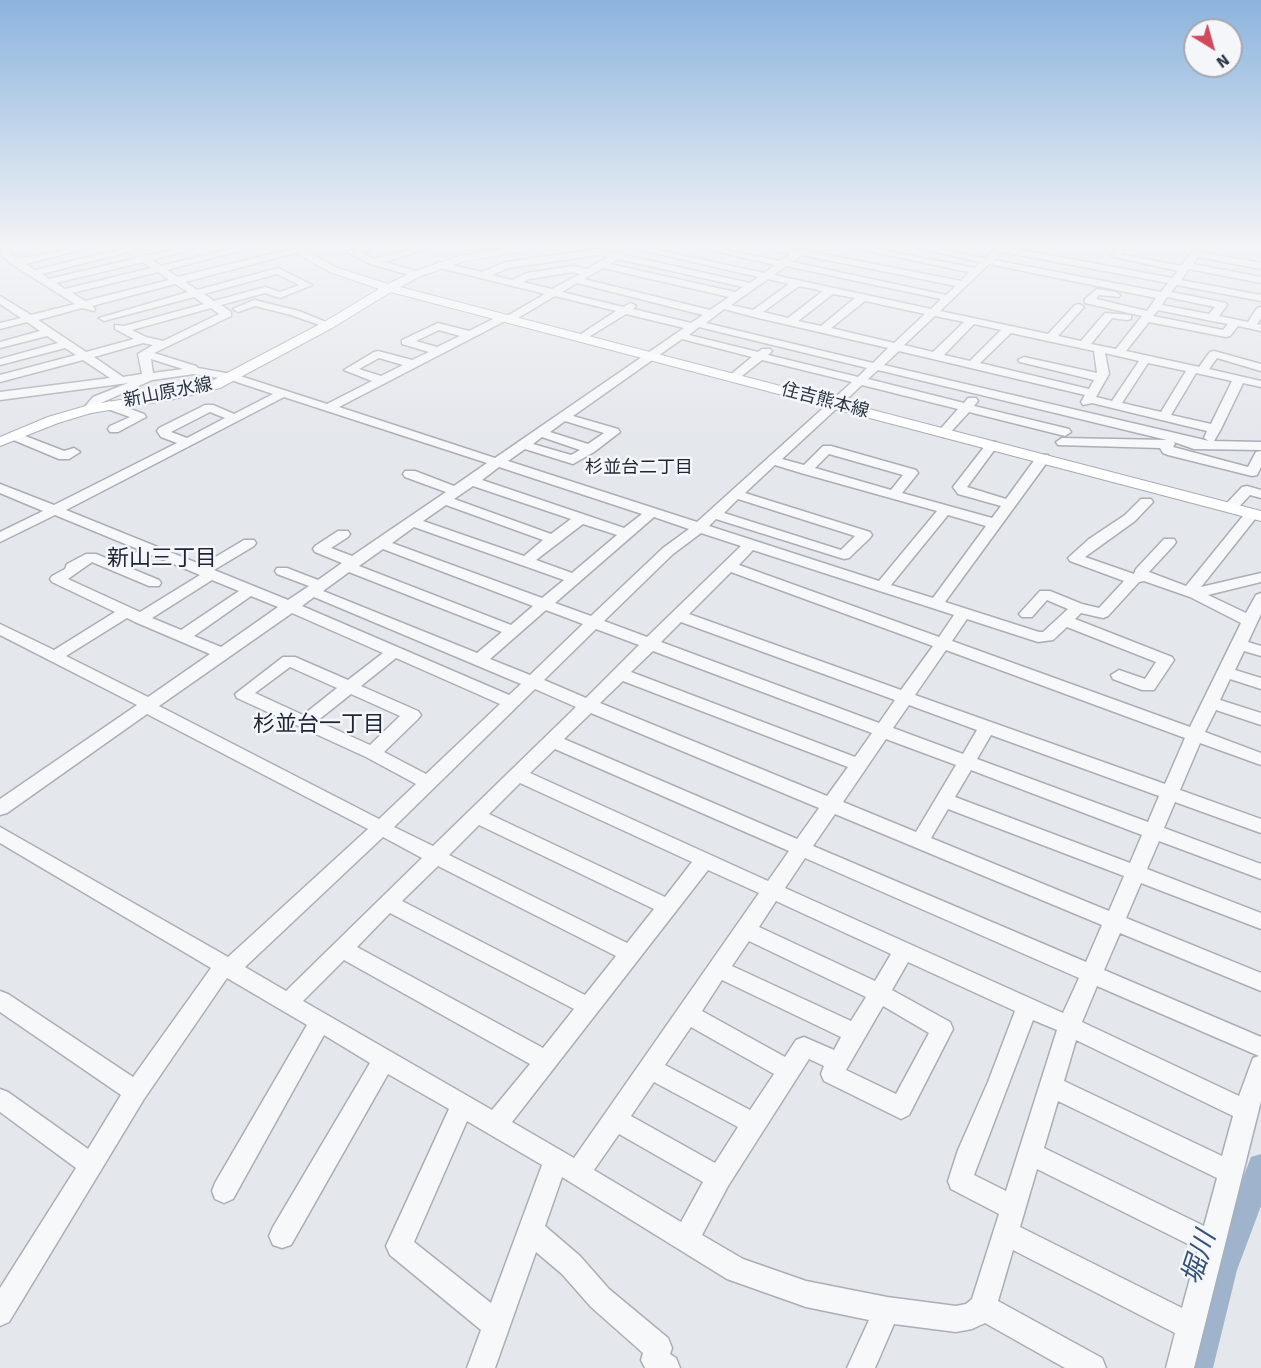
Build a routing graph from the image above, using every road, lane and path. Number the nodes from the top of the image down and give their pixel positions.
1 (14, 312) edge
2 (58, 312) edge
3 (95, 312) edge
4 (127, 312) edge
5 (184, 312) edge
6 (224, 312) edge
7 (232, 312) edge
8 (290, 312) edge
9 (349, 312) edge
10 (482, 312) edge
11 (518, 312) edge
12 (622, 312) edge
13 (634, 312) edge
14 (715, 312) edge
15 (739, 312) edge
16 (757, 312) edge
17 (807, 312) edge
18 (844, 312) edge
19 (933, 312) joint
20 (1074, 312) edge
21 (1127, 312) edge
22 (1150, 312) edge
23 (1167, 312) edge
24 (1180, 312) edge
25 (1217, 312) edge
26 (1260, 312) edge
27 (227, 314) junction
28 (754, 314) junction
29 (104, 318) junction
30 (506, 318) junction
31 (1212, 318) junction
32 (30, 319) junction
33 (972, 320) junction
34 (794, 323) junction
35 (1235, 323) junction
36 (328, 325) junction
37 (696, 325) junction
38 (0, 326) edge
39 (1256, 327) edge
40 (1009, 328) junction
41 (124, 329) junction
42 (823, 330) junction
43 (49, 332) junction
44 (469, 335) junction
45 (681, 336) junction
46 (582, 338) junction
47 (143, 340) junction
48 (776, 343) junction
49 (66, 344) junction
50 (162, 344) junction
51 (0, 345) edge
52 (1084, 345) junction
53 (1038, 346) junction
54 (897, 347) junction
55 (1099, 348) junction
56 (438, 351) junction
57 (1120, 352) junction
58 (144, 354) junction
59 (85, 356) junction
60 (651, 356) junction
61 (759, 356) junction
62 (936, 356) junction
63 (1146, 358) junction
64 (0, 362) edge
65 (412, 364) junction
66 (972, 365) junction
67 (875, 367) junction
68 (1261, 368) edge
69 (1197, 370) junction
70 (196, 371) junction
71 (999, 371) junction
72 (1012, 374) junction
73 (148, 377) junction
74 (233, 377) junction
75 (734, 378) junction
76 (1102, 378) junction
77 (0, 379) edge
78 (1239, 379) junction
79 (382, 380) junction
80 (122, 381) junction
81 (860, 381) junction
82 (1261, 384) edge
83 (981, 392) junction
84 (282, 394) junction
85 (0, 396) edge
86 (1090, 396) junction
87 (834, 404) junction
88 (109, 405) junction
89 (1115, 405) junction
90 (328, 408) junction
91 (966, 408) junction
92 (90, 409) junction
93 (1078, 416) junction
94 (565, 417) junction
95 (1164, 417) junction
96 (235, 418) junction
97 (114, 429) dead end
98 (1215, 429) junction
99 (541, 433) junction
100 (943, 433) junction
101 (15, 436) junction
102 (1063, 437) junction
103 (0, 442) edge
104 (187, 442) junction
105 (1166, 444) junction
106 (525, 445) junction
107 (992, 445) junction
108 (1203, 445) junction
109 (1261, 447) edge
110 (590, 449) junction
111 (74, 452) dead end
112 (1046, 459) junction
113 (772, 460) junction
114 (496, 462) junction
115 (806, 470) junction
116 (410, 474) dead end
117 (470, 480) junction
118 (0, 488) edge
119 (455, 491) junction
120 (736, 494) junction
121 (1261, 494) edge
122 (894, 495) junction
123 (442, 499) junction
124 (1146, 502) dead end
125 (1010, 504) junction
126 (1231, 507) junction
127 (52, 510) junction
128 (945, 510) junction
129 (651, 513) junction
130 (713, 514) junction
131 (1257, 515) edge
132 (812, 517) junction
133 (582, 518) junction
134 (411, 521) junction
135 (996, 524) junction
136 (699, 528) junction
137 (343, 534) dead end
138 (627, 534) junction
139 (0, 538) edge
140 (553, 538) junction
141 (792, 539) junction
142 (249, 543) dead end
143 (380, 543) junction
144 (752, 544) junction
145 (151, 550) junction
146 (1166, 550) dead end
147 (777, 552) junction
148 (526, 561) junction
149 (350, 564) junction
150 (729, 566) junction
151 (119, 568) junction
152 (282, 571) dead end
153 (207, 572) junction
154 (1139, 577) junction
155 (574, 578) junction
156 (1261, 578) edge
157 (153, 583) dead end
158 (882, 586) junction
159 (315, 588) junction
160 (250, 590) junction
161 (1192, 593) junction
162 (1261, 598) edge
163 (544, 603) junction
164 (937, 603) junction
165 (289, 606) junction
166 (1078, 608) junction
167 (964, 612) junction
168 (1027, 614) dead end
169 (133, 616) junction
170 (679, 616) junction
171 (1063, 621) junction
172 (595, 623) junction
173 (1252, 626) edge
174 (0, 629) edge
175 (512, 631) junction
176 (182, 637) junction
177 (651, 643) junction
178 (943, 643) junction
179 (1238, 644) junction
180 (395, 651) junction
181 (1261, 651) edge
182 (221, 653) junction
183 (53, 657) junction
184 (479, 660) junction
185 (1225, 672) junction
186 (620, 674) junction
187 (1119, 675) dead end
188 (533, 682) junction
189 (1261, 684) edge
190 (349, 687) junction
191 (905, 698) junction
192 (511, 702) junction
193 (1210, 702) junction
194 (149, 704) junction
195 (588, 705) junction
196 (1261, 720) edge
197 (304, 723) junction
198 (987, 728) junction
199 (882, 731) junction
200 (1195, 735) junction
201 (552, 741) junction
202 (372, 753) junction
203 (1261, 759) edge
204 (967, 763) junction
205 (859, 765) junction
206 (518, 775) junction
207 (427, 782) junction
208 (1170, 792) junction
209 (944, 800) junction
210 (832, 804) junction
211 (0, 808) edge
212 (476, 816) junction
213 (1261, 825) edge
214 (381, 828) junction
215 (1153, 832) junction
216 (0, 834) edge
217 (920, 841) junction
218 (801, 849) junction
219 (435, 856) junction
220 (705, 860) junction
221 (1261, 872) edge
222 (1135, 873) junction
223 (772, 891) junction
224 (388, 903) junction
225 (668, 907) junction
226 (1114, 920) junction
227 (1261, 921) edge
228 (746, 930) junction
229 (342, 949) junction
230 (904, 951) junction
231 (631, 954) junction
232 (226, 968) junction
233 (718, 969) junction
234 (1092, 973) junction
235 (1261, 982) edge
236 (879, 993) junction
237 (0, 1000) edge
238 (287, 1003) junction
239 (589, 1007) junction
240 (1027, 1007) junction
241 (688, 1014) junction
242 (320, 1022) junction
243 (1069, 1026) junction
244 (855, 1034) junction
245 (1261, 1047) edge
246 (384, 1060) junction
247 (546, 1061) junction
248 (839, 1062) junction
249 (1261, 1065) edge
250 (650, 1069) junction
251 (788, 1070) junction
252 (1050, 1086) junction
253 (136, 1092) junction
254 (0, 1099) edge
255 (462, 1106) junction
256 (1246, 1111) junction
257 (615, 1119) junction
258 (753, 1123) junction
259 (495, 1125) junction
260 (1030, 1153) junction
261 (556, 1161) junction
262 (91, 1165) junction
263 (1230, 1172) junction
264 (578, 1173) junction
265 (719, 1178) junction
266 (224, 1191) dead end
267 (1010, 1220) junction
268 (531, 1230) junction
269 (282, 1236) dead end
270 (686, 1239) junction
271 (1212, 1243) junction
272 (983, 1307) junction
273 (887, 1310) junction
274 (0, 1313) edge
275 (497, 1325) junction
276 (1190, 1326) junction
277 (481, 1368) edge
278 (666, 1368) edge
279 (861, 1368) edge
280 (1092, 1368) edge
281 (1179, 1368) edge

1 - 32 street
2 - 32 street
3 - 29 street
4 - 29 street
5 - 41 street
6 - 27 street
7 - 27 street
8 - 36 street
9 - 36 main road, 新山原水線
10 - 30 main road, 住吉熊本線
11 - 30 street
12 - 46 street
13 - 37 street
14 - 37 street
15 - 28 street
16 - 28 street
17 - 34 street
18 - 42 street
19 - 33 street
19 - 54 street
20 - 53 street
21 - 52 street
22 - 57 street
23 - 35 street
24 - 31 street
25 - 31 street
26 - 39 street
27 - 50 street
28 - 34 street
29 - 41 street
30 - 44 street
30 - 46 main road, 住吉熊本線
31 - 35 street
32 - 38 street
32 - 43 street
33 - 40 street
33 - 62 street
34 - 42 street
34 - 48 street
35 - 39 street
36 - 74 main road, 新山原水線
37 - 45 street
37 - 48 street
40 - 53 street
40 - 66 street
41 - 47 street
42 - 54 street
43 - 49 street
43 - 51 street
44 - 56 street
44 - 56 street
45 - 60 street
45 - 61 street
46 - 60 main road, 住吉熊本線
47 - 50 street
47 - 59 street
48 - 61 street
48 - 67 street
49 - 59 street
49 - 64 street
50 - 58 street
52 - 53 street
52 - 55 street
53 - 72 street
53 - 76 street
54 - 62 street
54 - 67 street
55 - 57 street
55 - 76 street
56 - 65 street
57 - 63 street
58 - 70 street
58 - 73 street
59 - 77 street
59 - 80 street
60 - 75 main road, 住吉熊本線
60 - 94 street
61 - 75 street
61 - 81 street
62 - 66 street
63 - 69 street
63 - 89 street
65 - 79 street
65 - 79 street
66 - 71 street
67 - 81 street
67 - 83 street
68 - 69 street
69 - 78 street
69 - 95 street
70 - 73 street
70 - 74 street
71 - 72 street
71 - 83 street
72 - 86 street
73 - 80 street
73 - 92 street
74 - 84 street
74 - 88 main road, 新山原水線
75 - 87 main road, 住吉熊本線
76 - 86 street
78 - 82 street
78 - 98 street
79 - 90 street
80 - 85 street
81 - 87 street
81 - 91 street
83 - 91 street
83 - 93 street
84 - 90 street
84 - 96 street
86 - 89 street
86 - 93 street
87 - 100 main road, 住吉熊本線
87 - 113 street
88 - 92 main road, 新山原水線
88 - 97 street
89 - 95 street
90 - 114 street
91 - 100 street
91 - 102 street
92 - 101 main road, 新山原水線
93 - 102 street
93 - 108 street
94 - 99 street
94 - 110 street
95 - 98 street
96 - 104 street
96 - 104 street
98 - 108 street
99 - 106 street
99 - 110 street
100 - 107 main road, 住吉熊本線
101 - 103 main road, 新山原水線
101 - 111 street
102 - 105 street
102 - 112 street
104 - 127 street
105 - 108 street
105 - 109 street
106 - 110 street
106 - 114 street
107 - 112 main road, 住吉熊本線
107 - 125 street
108 - 109 street
112 - 125 street
112 - 126 main road, 住吉熊本線
113 - 115 street
113 - 120 street
114 - 117 street
114 - 129 street
115 - 122 street
115 - 122 street
116 - 119 street
117 - 119 street
117 - 133 street
118 - 127 street
119 - 123 street
120 - 130 street
120 - 132 street
121 - 126 street
122 - 128 street
123 - 134 street
123 - 140 street
124 - 154 street
125 - 135 street
126 - 131 main road, 住吉熊本線
127 - 139 street
127 - 145 street
128 - 135 street
128 - 158 street
129 - 136 street
129 - 138 street
130 - 136 street
130 - 141 street
131 - 161 street
132 - 141 street
132 - 141 street
133 - 138 street
133 - 140 street
134 - 143 street
134 - 148 street
135 - 164 street
136 - 144 street
136 - 172 street
137 - 149 street
138 - 155 street
140 - 148 street
141 - 147 street
142 - 153 street
143 - 149 street
143 - 163 street
144 - 147 street
144 - 150 street
145 - 151 street
145 - 153 street
146 - 154 street
147 - 158 street
148 - 155 street
149 - 159 street
149 - 175 street
150 - 170 street
150 - 178 street
151 - 157 street
151 - 169 street
152 - 159 street
153 - 160 street
153 - 169 street
154 - 161 street
154 - 166 street
155 - 163 street
156 - 161 street
158 - 164 street
159 - 165 street
159 - 184 street
160 - 165 street
160 - 176 street
161 - 173 street
162 - 173 street
163 - 172 street
163 - 175 street
164 - 167 street
165 - 180 street
165 - 182 street
166 - 168 street
166 - 171 street
167 - 171 street
167 - 178 street
169 - 176 street
169 - 183 street
170 - 177 street
170 - 191 street
171 - 187 street
172 - 177 street
172 - 188 street
173 - 179 street
174 - 183 street
175 - 184 street
176 - 182 street
177 - 186 street
177 - 199 street
178 - 191 street
178 - 200 street
179 - 181 street
179 - 185 street
180 - 190 street
180 - 192 street
182 - 194 street
183 - 194 street
184 - 188 street
185 - 189 street
185 - 193 street
186 - 195 street
186 - 205 street
188 - 192 street
188 - 195 street
190 - 197 street
190 - 197 street
190 - 202 street
191 - 198 street
191 - 199 street
192 - 207 street
193 - 196 street
193 - 200 street
194 - 211 street
194 - 214 street
195 - 201 street
195 - 210 street
197 - 202 street
198 - 204 street
198 - 208 street
199 - 204 street
199 - 205 street
200 - 203 street
200 - 208 street
201 - 206 street
201 - 218 street
202 - 207 street
204 - 209 street
204 - 215 street
205 - 210 street
206 - 212 street
206 - 220 street
207 - 214 street
208 - 213 street
208 - 215 street
209 - 217 street
209 - 222 street
210 - 217 street
210 - 218 street
212 - 219 street
212 - 225 street
214 - 219 street
214 - 232 street
215 - 221 street
215 - 222 street
216 - 232 street
217 - 226 street
218 - 223 street
218 - 234 street
219 - 224 street
219 - 231 street
220 - 223 street
220 - 225 street
222 - 226 street
222 - 227 street
223 - 228 street
223 - 230 street
224 - 229 street
224 - 239 street
225 - 231 street
226 - 234 street
226 - 235 street
228 - 233 street
228 - 236 street
229 - 238 street
229 - 247 street
230 - 236 street
230 - 240 street
231 - 239 street
232 - 238 street
232 - 253 street
233 - 241 street
233 - 244 street
234 - 243 street
234 - 245 street
236 - 244 street
236 - 248 street
237 - 253 street
238 - 242 street
239 - 247 street
240 - 243 street
240 - 267 street
241 - 250 street
241 - 251 street
242 - 246 street
242 - 266 street
243 - 252 street
243 - 256 street
244 - 248 street
246 - 255 street
246 - 269 street
247 - 259 street
248 - 251 street
249 - 256 street
250 - 257 street
250 - 258 street
251 - 258 street
252 - 260 street
252 - 263 street
253 - 262 street
254 - 262 street
255 - 259 street
255 - 275 street
256 - 263 street
257 - 264 street
257 - 265 street
258 - 265 street
259 - 261 street
260 - 267 street
260 - 271 street
261 - 264 street
261 - 268 street
262 - 274 street
263 - 271 street
264 - 270 street
265 - 270 street
267 - 272 street
267 - 276 street
268 - 275 street
268 - 278 street
270 - 273 street
271 - 276 street
272 - 273 street
272 - 280 street
273 - 279 street
275 - 277 street
276 - 281 street

